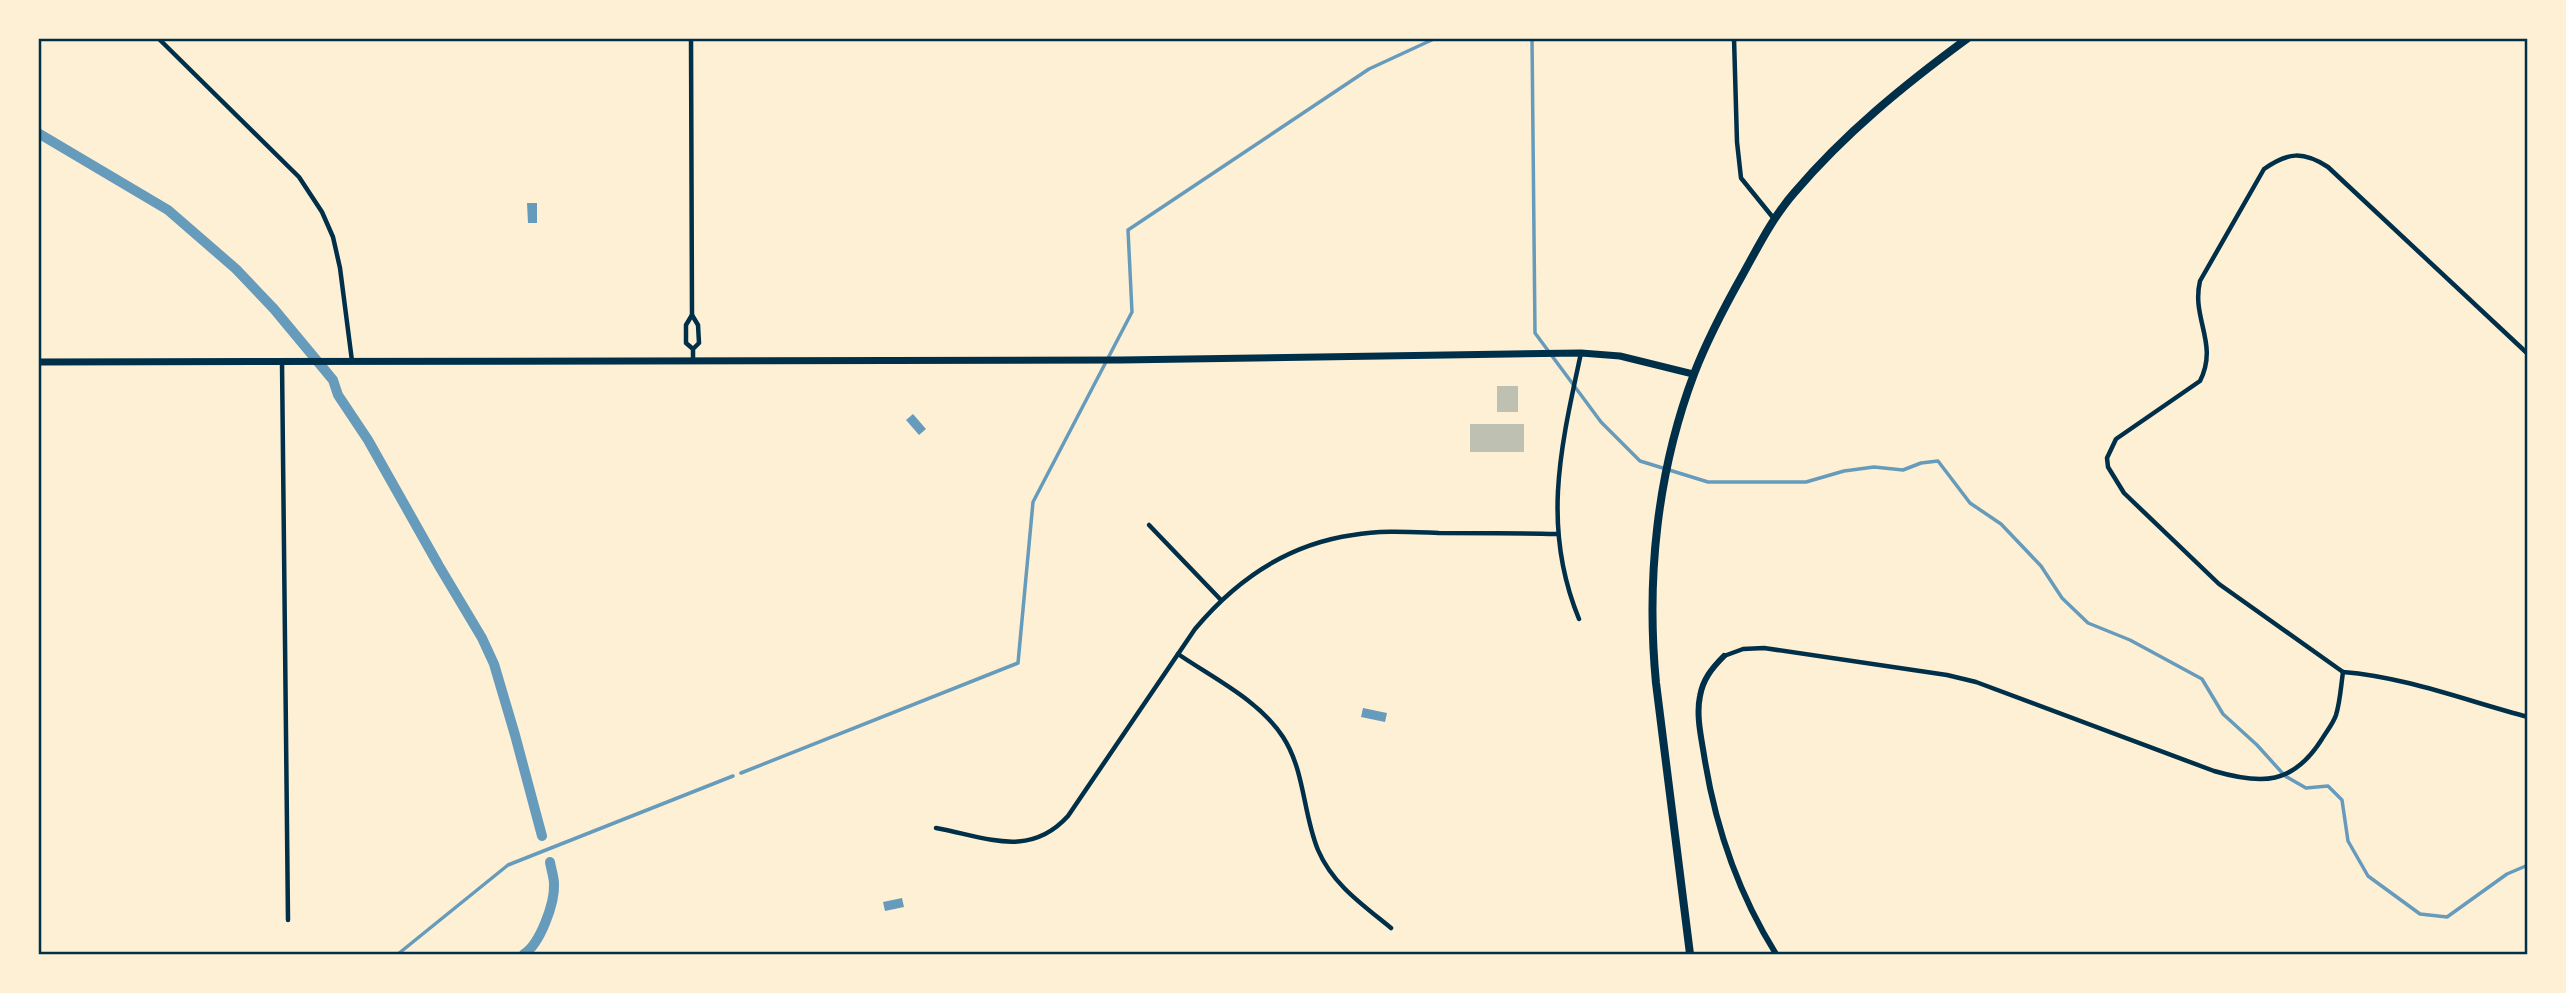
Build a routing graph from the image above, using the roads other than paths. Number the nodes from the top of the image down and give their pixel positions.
1 (158, 38) edge
2 (691, 38) edge
3 (1734, 38) edge
4 (1968, 38) edge
5 (1776, 220) junction
6 (692, 315) junction
7 (693, 349) junction
8 (1581, 353) junction
9 (2528, 354) edge
10 (693, 361) junction
11 (38, 362) edge
12 (282, 362) junction
13 (352, 362) junction
14 (1693, 374) junction
15 (1149, 524) dead end
16 (1557, 534) junction
17 (1221, 600) junction
18 (1579, 619) dead end
19 (1178, 654) junction
20 (1724, 656) joint
21 (2343, 672) junction
22 (2528, 717) edge
23 (936, 828) dead end
24 (288, 919) dead end
25 (1391, 928) dead end
26 (1690, 954) edge
27 (1776, 954) edge

1 - 13 street
2 - 6 street
3 - 5 street
4 - 5 highway
5 - 14 highway
6 - 7 street
6 - 7 street
7 - 10 street
8 - 10 main road
8 - 14 main road
8 - 16 street
9 - 21 street
10 - 13 main road
11 - 12 main road
12 - 13 main road
12 - 24 street
14 - 26 highway
15 - 17 street
16 - 17 street
16 - 18 street
17 - 19 street
19 - 23 street
19 - 25 street
20 - 21 street
20 - 27 street
21 - 22 street

